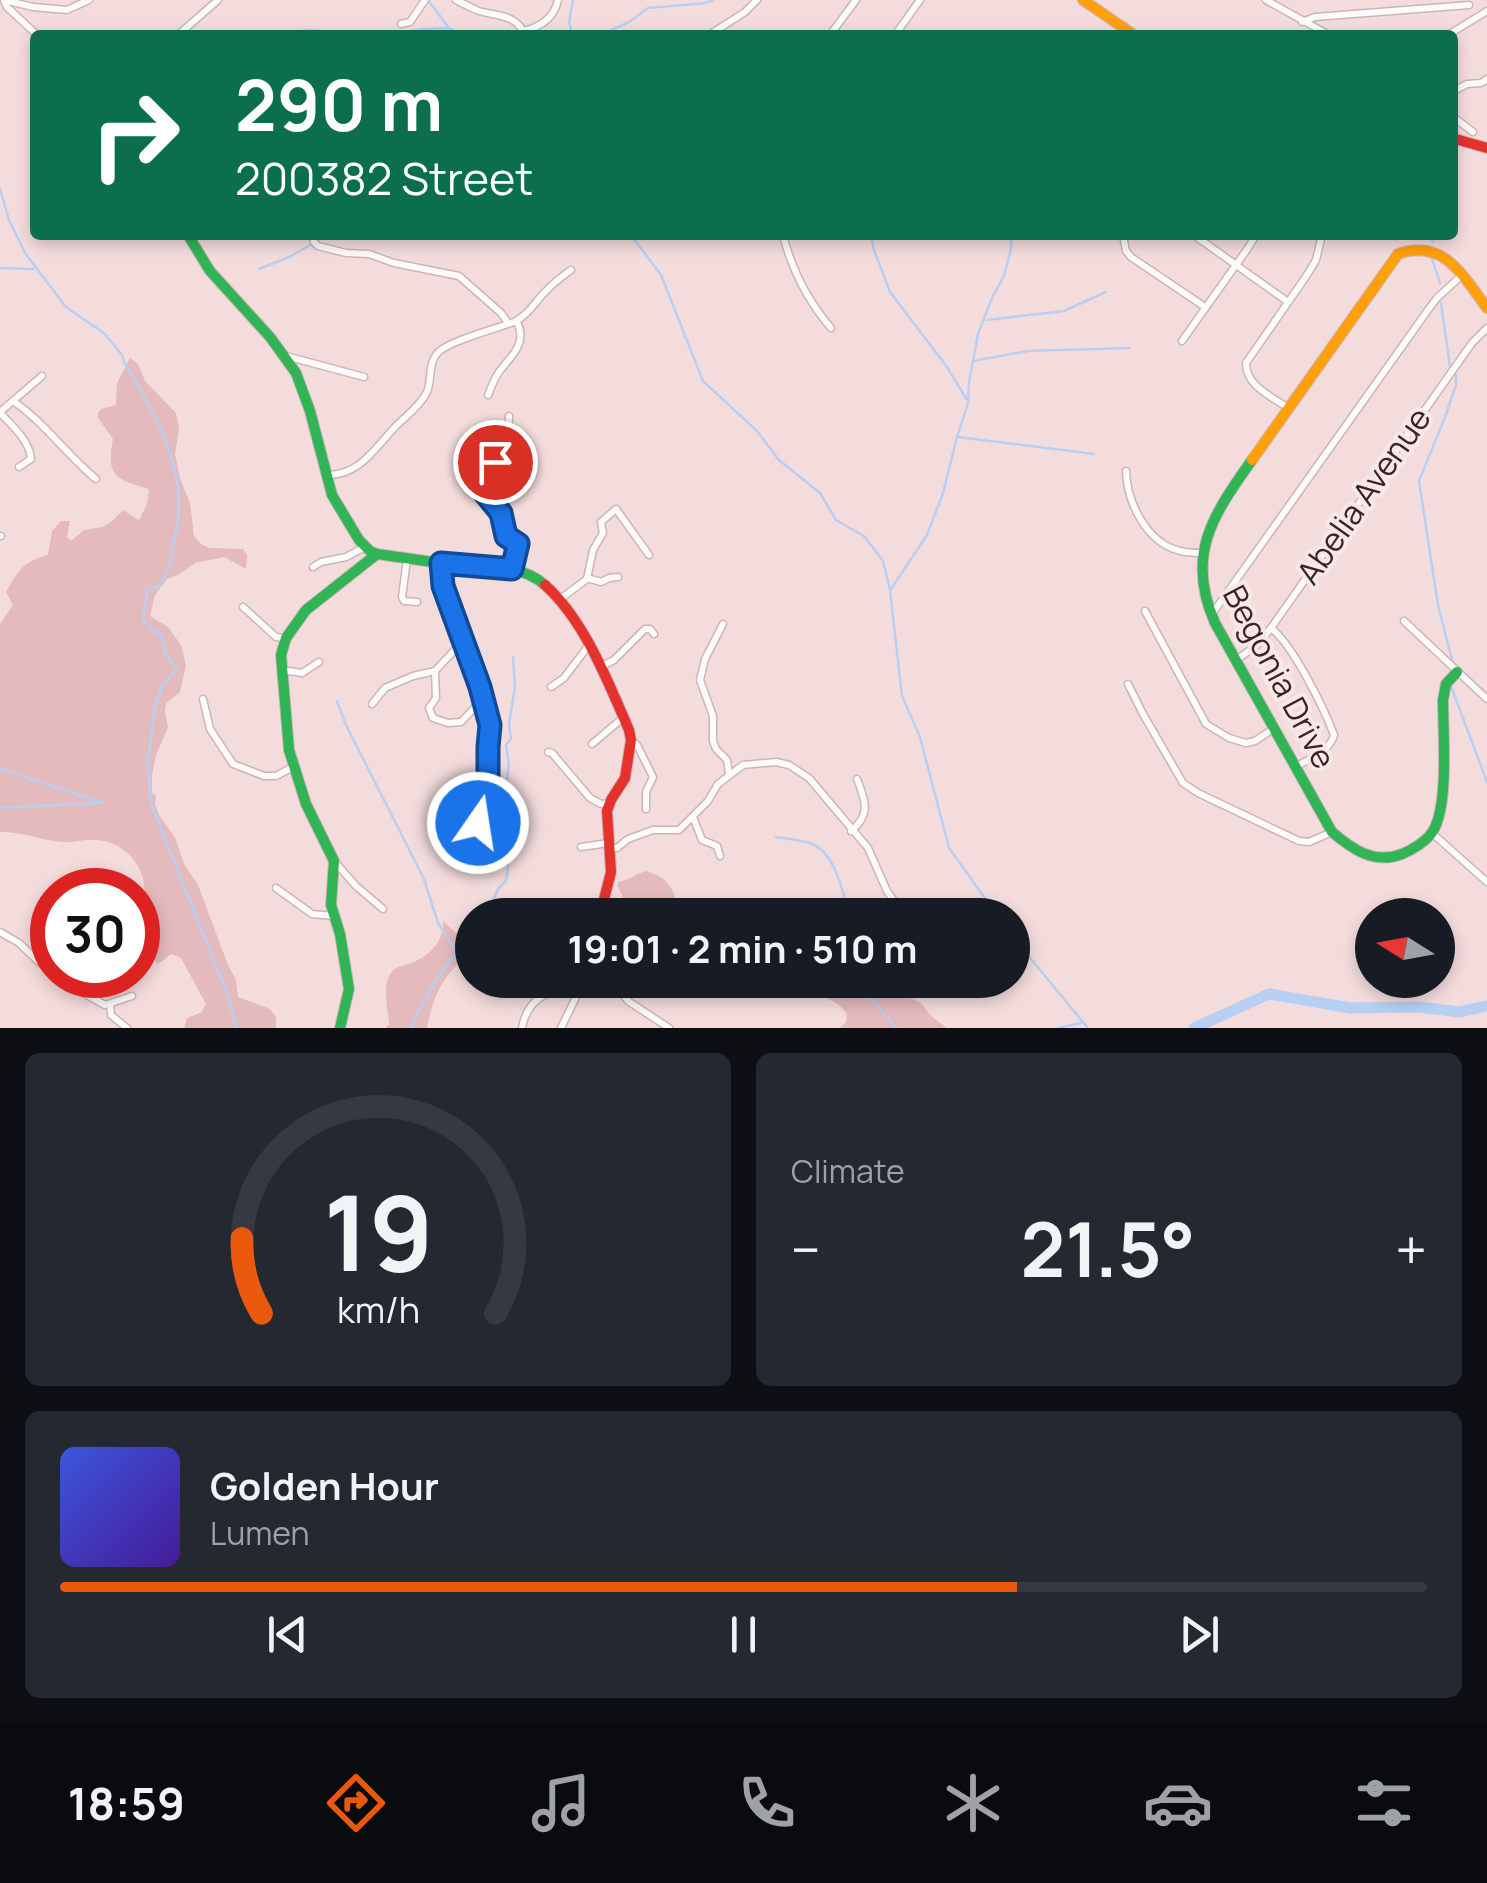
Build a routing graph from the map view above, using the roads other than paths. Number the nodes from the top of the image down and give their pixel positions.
1 (4, 0) edge
2 (89, 0) edge
3 (218, 0) edge
4 (425, 0) edge
5 (456, 0) edge
6 (558, 0) edge
7 (756, 0) edge
8 (856, 0) edge
9 (920, 0) edge
10 (1083, 0) edge
11 (1266, 0) edge
12 (1469, 5) dead end
13 (1487, 11) edge
14 (1302, 22) junction
15 (401, 24) dead end
16 (32, 30) edge
17 (184, 30) edge
18 (522, 30) edge
19 (525, 30) edge
20 (717, 30) edge
21 (834, 30) edge
22 (899, 30) edge
23 (1127, 30) edge
24 (1318, 30) edge
25 (1456, 30) edge
26 (1485, 83) edge
27 (1458, 89) edge
28 (1458, 121) edge
29 (1473, 132) dead end
30 (1458, 140) edge
31 (1487, 148) edge
32 (191, 240) edge
33 (314, 240) edge
34 (786, 240) edge
35 (1123, 240) edge
36 (1201, 240) edge
37 (1252, 240) edge
38 (1321, 240) edge
39 (1235, 265) junction
40 (572, 270) dead end
41 (1462, 276) junction
42 (1288, 302) junction
43 (1205, 307) junction
44 (1487, 308) edge
45 (512, 322) junction
46 (830, 328) dead end
47 (1487, 328) edge
48 (1182, 340) dead end
49 (286, 356) junction
50 (42, 376) dead end
51 (364, 377) dead end
52 (488, 395) dead end
53 (13, 401) junction
54 (1288, 408) junction
55 (0, 412) edge
56 (509, 416) dead end
57 (19, 467) dead end
58 (1126, 472) dead end
59 (328, 475) junction
60 (96, 479) dead end
61 (364, 548) junction
62 (1202, 553) junction
63 (377, 554) junction
64 (649, 554) dead end
65 (407, 559) junction
66 (441, 563) junction
67 (313, 568) dead end
68 (361, 568) junction
69 (512, 569) junction
70 (618, 577) dead end
71 (587, 578) junction
72 (559, 600) junction
73 (417, 602) dead end
74 (242, 606) dead end
75 (1145, 611) dead end
76 (1211, 616) junction
77 (1404, 621) dead end
78 (722, 624) dead end
79 (1271, 628) junction
80 (654, 634) dead end
81 (287, 638) junction
82 (462, 642) junction
83 (590, 644) junction
84 (1236, 660) junction
85 (320, 662) dead end
86 (602, 666) junction
87 (282, 670) junction
88 (435, 671) junction
89 (1457, 672) junction
90 (1128, 684) dead end
91 (551, 687) dead end
92 (483, 698) junction
93 (1487, 698) edge
94 (203, 699) dead end
95 (372, 704) dead end
96 (624, 718) junction
97 (1274, 729) junction
98 (632, 740) junction
99 (592, 744) dead end
100 (548, 752) dead end
101 (1297, 766) junction
102 (293, 767) junction
103 (730, 775) junction
104 (857, 779) dead end
105 (610, 803) junction
106 (646, 810) dead end
107 (694, 817) junction
108 (852, 831) junction
109 (1332, 832) junction
110 (1432, 833) junction
111 (442, 836) dead end
112 (581, 846) dead end
113 (608, 846) junction
114 (720, 856) dead end
115 (334, 862) junction
116 (1487, 882) edge
117 (276, 888) dead end
118 (604, 898) edge
119 (891, 898) edge
120 (383, 909) dead end
121 (334, 916) junction
122 (0, 932) edge
123 (30, 954) edge
124 (92, 998) edge
125 (127, 998) edge
126 (539, 998) edge
127 (575, 998) edge
128 (626, 998) edge
129 (110, 1005) junction
130 (127, 1028) edge
131 (340, 1028) edge
132 (522, 1028) edge
133 (561, 1028) edge
134 (670, 1028) edge

1 - 2 street
1 - 16 street
3 - 17 street
4 - 15 street
5 - 18 street
6 - 19 street
7 - 20 street
8 - 21 street
9 - 22 street
10 - 23 street
11 - 14 street
12 - 14 street
13 - 25 street
14 - 24 street
26 - 27 street
28 - 29 street
30 - 31 street
32 - 49 street
33 - 45 street
34 - 46 street
35 - 43 street
36 - 39 street
37 - 39 street
38 - 42 street
39 - 42 street
39 - 43 street
40 - 45 street
41 - 44 street, Begonia Drive
41 - 54 street, Begonia Drive
41 - 76 street
42 - 54 street
43 - 48 street
45 - 52 street
45 - 59 street
47 - 79 street, Abelia Avenue
49 - 51 street
49 - 59 street
50 - 53 street
53 - 55 street
53 - 60 street
54 - 62 street, Begonia Drive
55 - 57 street
56 - 69 street
58 - 62 street
59 - 61 street
61 - 63 street
61 - 67 street
61 - 68 street
62 - 76 street, Begonia Drive
63 - 65 street
63 - 68 street
64 - 71 street
65 - 66 street
65 - 73 street
66 - 69 street
66 - 82 street
68 - 81 street
69 - 72 street
70 - 71 street
71 - 72 street
72 - 83 street
74 - 81 street
75 - 97 street
76 - 84 street, Begonia Drive
77 - 89 street
78 - 103 street
79 - 84 street, Abelia Avenue
79 - 101 street
80 - 86 street
81 - 87 street
82 - 88 street
82 - 92 street
83 - 86 street
83 - 91 street
84 - 97 street, Begonia Drive
85 - 87 street
86 - 96 street
87 - 102 street
88 - 92 street
88 - 95 street
89 - 93 street
89 - 110 street
90 - 109 street
92 - 111 street
94 - 102 street
96 - 98 street
96 - 99 street
97 - 101 street, Begonia Drive
98 - 105 street
98 - 106 street
100 - 105 street
101 - 109 street, Begonia Drive
102 - 115 street
103 - 107 street
103 - 108 street
104 - 108 street
105 - 113 street
107 - 113 street
107 - 114 street
108 - 119 street
109 - 110 street
110 - 116 street
112 - 113 street
113 - 118 street
115 - 120 street
115 - 121 street
117 - 121 street
121 - 131 street
122 - 123 street
124 - 129 street
125 - 129 street
126 - 132 street
127 - 133 street
128 - 134 street
129 - 130 street

